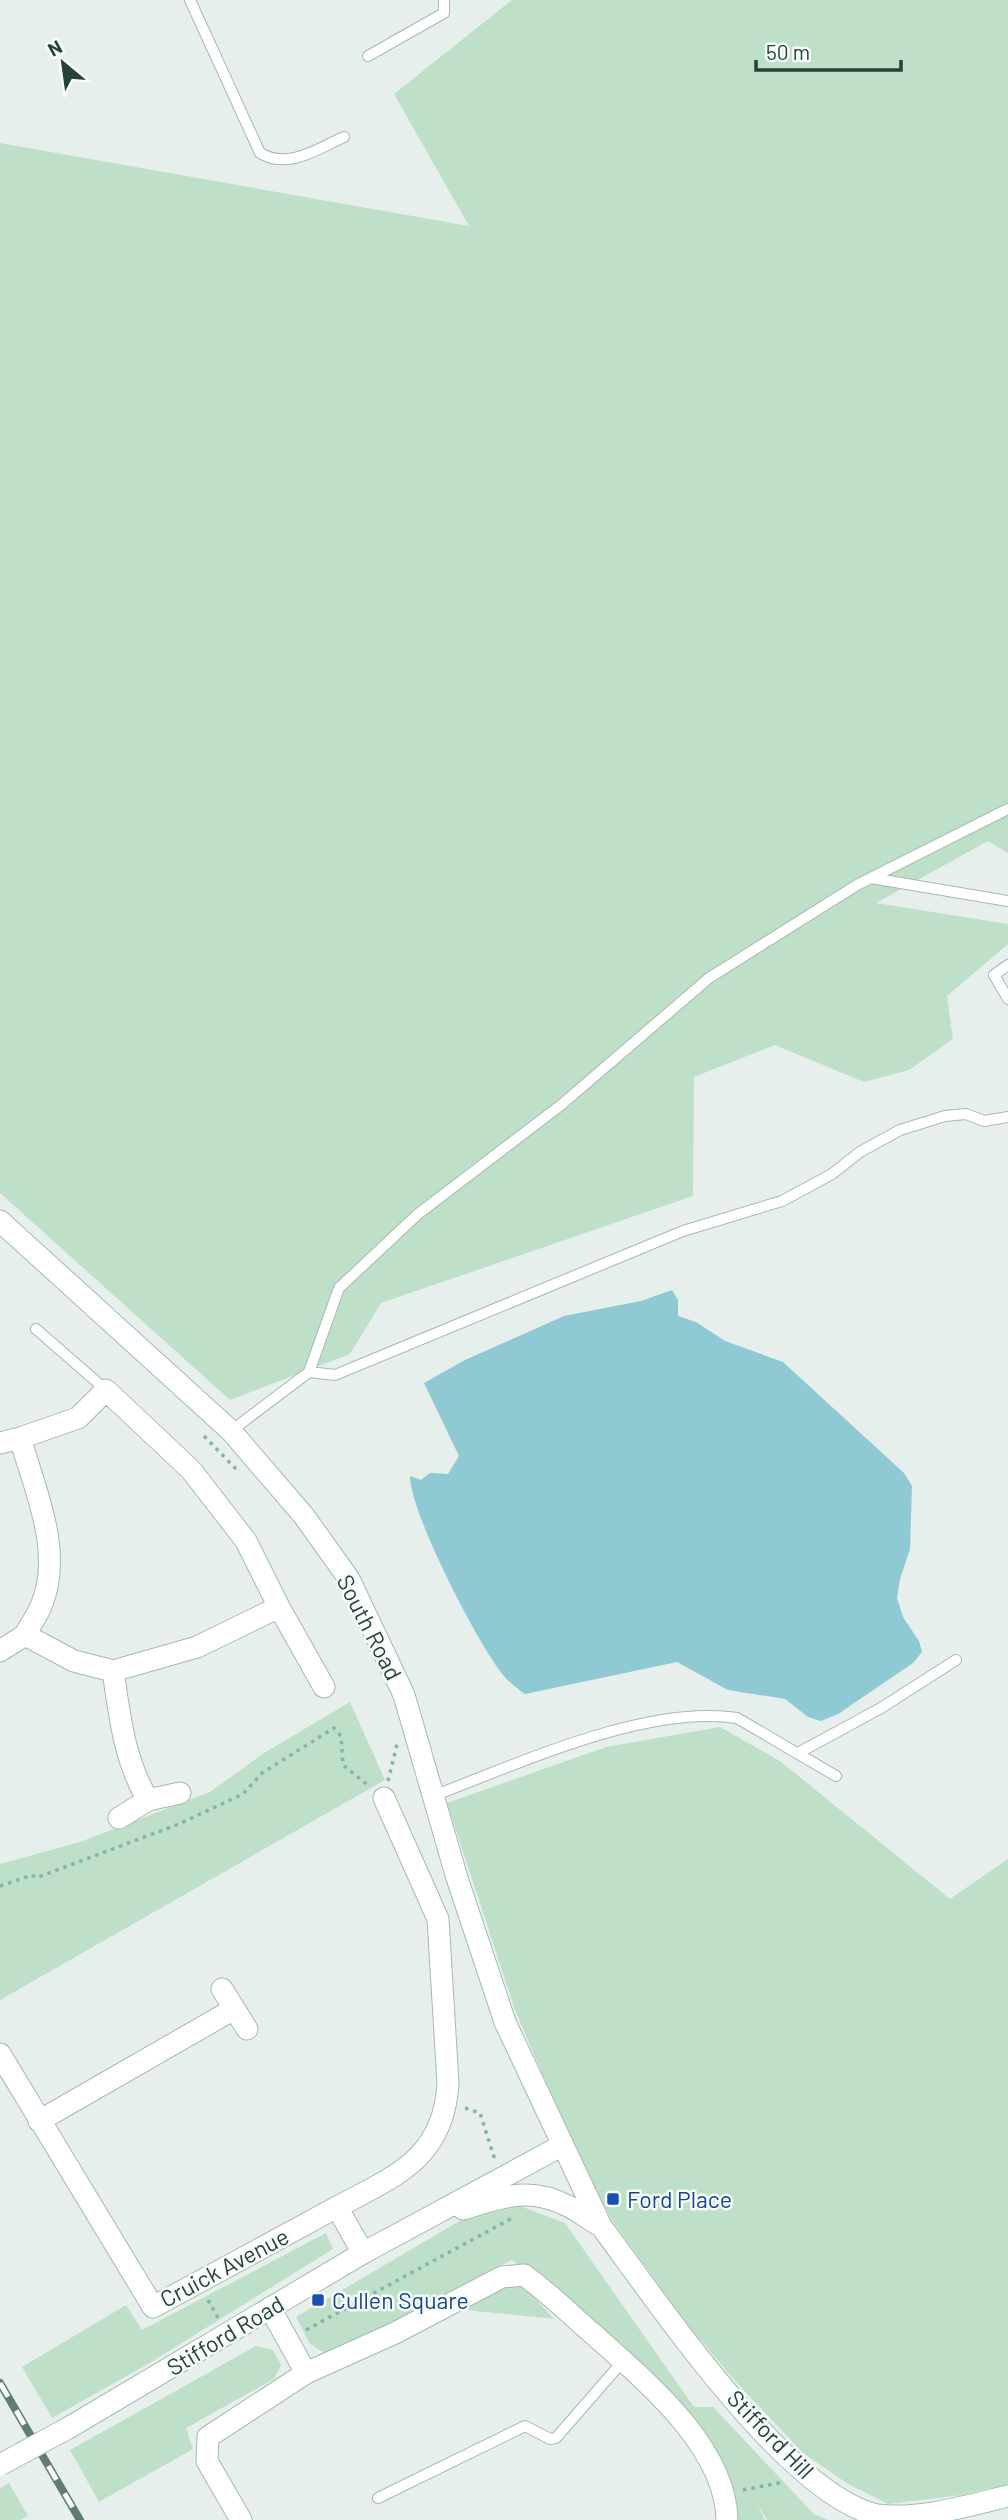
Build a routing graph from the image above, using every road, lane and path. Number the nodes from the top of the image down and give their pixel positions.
1 (190, 0) edge
2 (444, 0) edge
3 (368, 56) dead end
4 (344, 137) dead end
5 (1008, 809) edge
6 (872, 878) junction
7 (1008, 901) edge
8 (1008, 965) edge
9 (1008, 999) edge
10 (1008, 1117) edge
11 (0, 1221) edge
12 (36, 1329) dead end
13 (309, 1372) junction
14 (106, 1390) junction
15 (197, 1428) dead end
16 (231, 1431) junction
17 (10, 1441) edge
18 (239, 1472) dead end
19 (279, 1608) junction
20 (25, 1634) junction
21 (0, 1651) edge
22 (956, 1660) dead end
23 (113, 1671) junction
24 (324, 1687) dead end
25 (399, 1739) dead end
26 (798, 1753) junction
27 (836, 1776) dead end
28 (180, 1793) dead end
29 (433, 1796) junction
30 (384, 1797) junction
31 (148, 1800) junction
32 (119, 1818) dead end
33 (0, 1886) edge
34 (222, 1989) dead end
35 (234, 2009) junction
36 (247, 2029) dead end
37 (0, 2054) edge
38 (447, 2103) junction
39 (39, 2121) junction
40 (561, 2146) junction
41 (504, 2176) junction
42 (528, 2194) junction
43 (337, 2207) junction
44 (420, 2221) junction
45 (601, 2226) junction
46 (363, 2253) junction
47 (203, 2292) dead end
48 (270, 2308) junction
49 (220, 2322) dead end
50 (298, 2338) dead end
51 (623, 2361) junction
52 (306, 2373) junction
53 (0, 2465) edge
54 (785, 2481) dead end
55 (753, 2488) dead end
56 (1008, 2496) edge
57 (378, 2498) dead end
58 (241, 2520) edge
59 (727, 2520) edge

1 - 4 lane
2 - 3 lane
5 - 6 lane
6 - 7 lane
6 - 13 lane
8 - 9 lane
10 - 13 lane
11 - 16 street, South Road
12 - 14 lane
13 - 16 lane
14 - 17 street
14 - 19 street
15 - 18 path
16 - 29 street, South Road
17 - 20 street
19 - 23 street
19 - 24 street
20 - 21 street
20 - 23 street
22 - 26 lane
23 - 31 street
25 - 30 path
26 - 27 lane
26 - 29 lane
28 - 31 street
29 - 40 street, South Road
30 - 33 path
30 - 38 street
31 - 32 street
34 - 35 street
35 - 36 street
35 - 39 street
37 - 39 street, Cruick Avenue
38 - 41 path
38 - 43 street
39 - 43 street, Cruick Avenue
40 - 41 street, Stifford Road
40 - 45 street, Stifford Hill
41 - 44 street, Stifford Road
42 - 44 street, Stifford Hill
42 - 45 street, Stifford Hill
42 - 50 path
43 - 46 street
44 - 46 street, Stifford Road
45 - 56 street, Stifford Hill
46 - 48 street, Stifford Road
47 - 49 path
48 - 52 street
48 - 53 street, Stifford Road, bridge
51 - 52 street
51 - 57 lane
51 - 59 street
52 - 58 street
54 - 55 path

